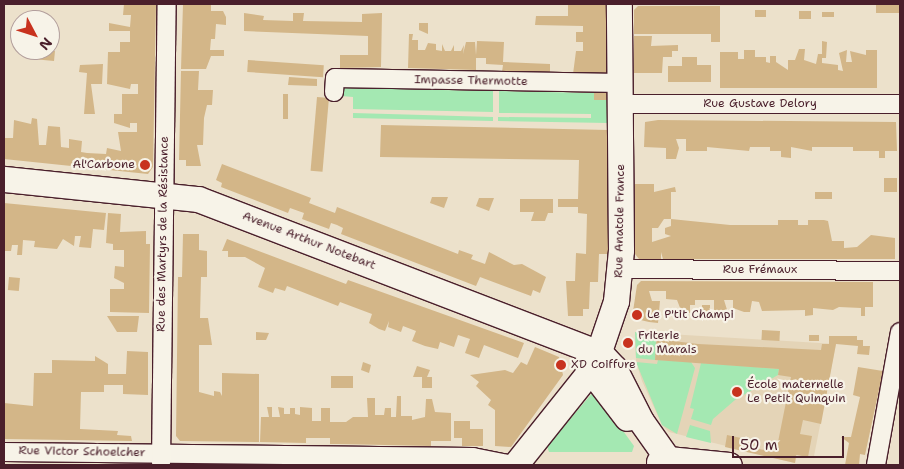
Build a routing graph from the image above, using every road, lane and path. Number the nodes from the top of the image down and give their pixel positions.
1 (167, 4) edge
2 (620, 4) edge
3 (334, 92) dead end
4 (620, 93) junction
5 (900, 104) edge
6 (4, 180) edge
7 (162, 195) junction
8 (620, 269) junction
9 (900, 271) edge
10 (900, 332) edge
11 (596, 362) junction
12 (4, 452) edge
13 (161, 459) edge
14 (662, 463) edge
15 (514, 465) edge
16 (729, 465) edge
17 (876, 465) edge

1 - 7 street, Rue des Martyrs de la Résistance
2 - 4 street, Rue Anatole France
3 - 4 street, Impasse Thermotte
4 - 5 street, Rue Gustave Delory
4 - 8 street, Rue Anatole France
6 - 7 street, Avenue Arthur Notebart
7 - 11 street, Avenue Arthur Notebart
7 - 13 street, Rue des Martyrs de la Résistance
8 - 9 street, Rue Frémaux
8 - 11 street, Rue Anatole France
10 - 17 street
11 - 14 street
11 - 15 street, Rue Anatole France
12 - 13 street, Rue Victor Schoelcher
13 - 15 street, Rue Victor Schoelcher
14 - 16 street

